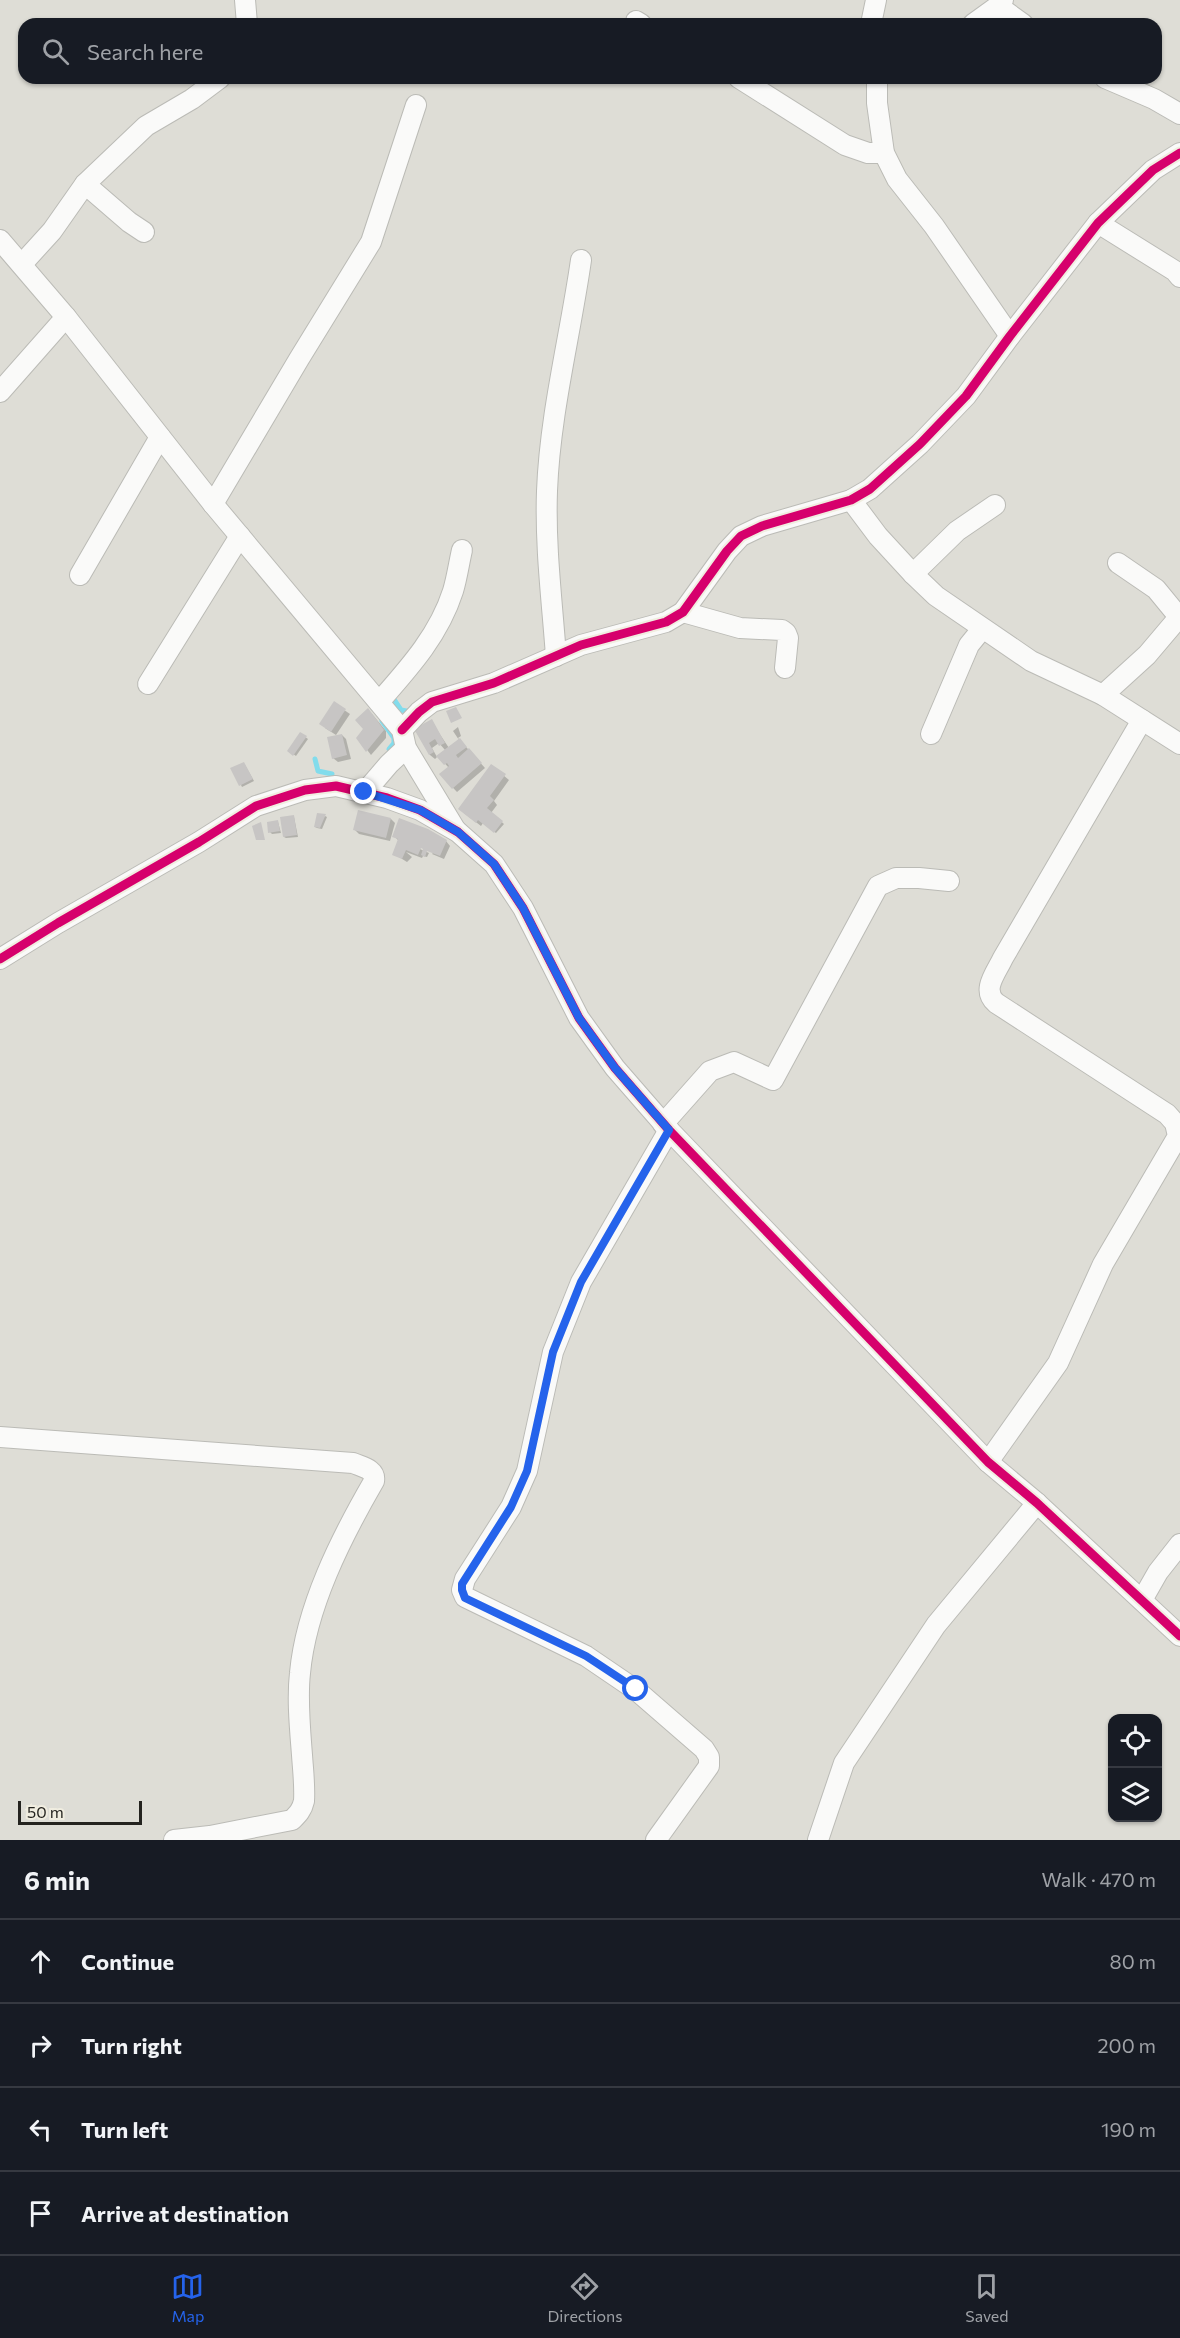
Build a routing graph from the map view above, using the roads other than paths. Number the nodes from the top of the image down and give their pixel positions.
1 (245, 0) edge
2 (876, 0) edge
3 (1000, 3) edge
4 (246, 18) edge
5 (872, 18) edge
6 (981, 18) edge
7 (1016, 18) edge
8 (214, 84) edge
9 (748, 84) edge
10 (877, 84) edge
11 (1119, 84) edge
12 (416, 105) dead end
13 (1180, 114) edge
14 (884, 153) junction
15 (1180, 153) edge
16 (85, 184) junction
17 (1098, 223) junction
18 (144, 232) dead end
19 (0, 240) edge
20 (581, 260) dead end
21 (22, 264) junction
22 (1180, 277) edge
23 (66, 317) junction
24 (1010, 336) junction
25 (0, 392) edge
26 (160, 437) junction
27 (851, 500) junction
28 (213, 504) junction
29 (995, 505) dead end
30 (240, 536) junction
31 (462, 550) dead end
32 (1118, 563) dead end
33 (913, 574) junction
34 (80, 575) dead end
35 (683, 612) junction
36 (1180, 616) edge
37 (982, 629) junction
38 (556, 656) junction
39 (784, 668) dead end
40 (148, 684) dead end
41 (1103, 695) junction
42 (379, 702) junction
43 (1142, 720) junction
44 (931, 734) dead end
45 (404, 739) junction
46 (1179, 742) edge
47 (364, 792) junction
48 (458, 832) junction
49 (950, 882) dead end
50 (0, 959) edge
51 (666, 1127) junction
52 (0, 1437) edge
53 (987, 1462) junction
54 (1037, 1503) junction
55 (1180, 1544) edge
56 (1142, 1600) junction
57 (1180, 1636) edge
58 (174, 1840) edge
59 (656, 1840) edge
60 (818, 1840) edge

1 - 4 street
2 - 5 street
3 - 6 street
3 - 7 street
8 - 16 street
9 - 14 street
10 - 14 street
11 - 13 street
12 - 28 street
14 - 24 street
15 - 17 street
16 - 18 street
16 - 21 street
17 - 22 street
17 - 24 street
19 - 21 street
20 - 38 street
21 - 23 street
23 - 25 street
23 - 26 street
24 - 27 street
26 - 28 street
26 - 34 street
27 - 33 street
27 - 35 street
28 - 30 street
29 - 33 street
30 - 40 street
30 - 42 street
31 - 42 street
32 - 36 street
33 - 37 street
35 - 38 street
35 - 39 street
36 - 41 street
37 - 41 street
37 - 44 street
38 - 45 street
41 - 43 street
42 - 45 street
43 - 46 street
43 - 53 street
45 - 47 street
45 - 48 street
47 - 48 street
47 - 50 street
48 - 51 street
49 - 51 street
51 - 53 street
51 - 59 street
52 - 58 street
53 - 54 street
54 - 56 street
54 - 60 street
55 - 56 street
56 - 57 street

